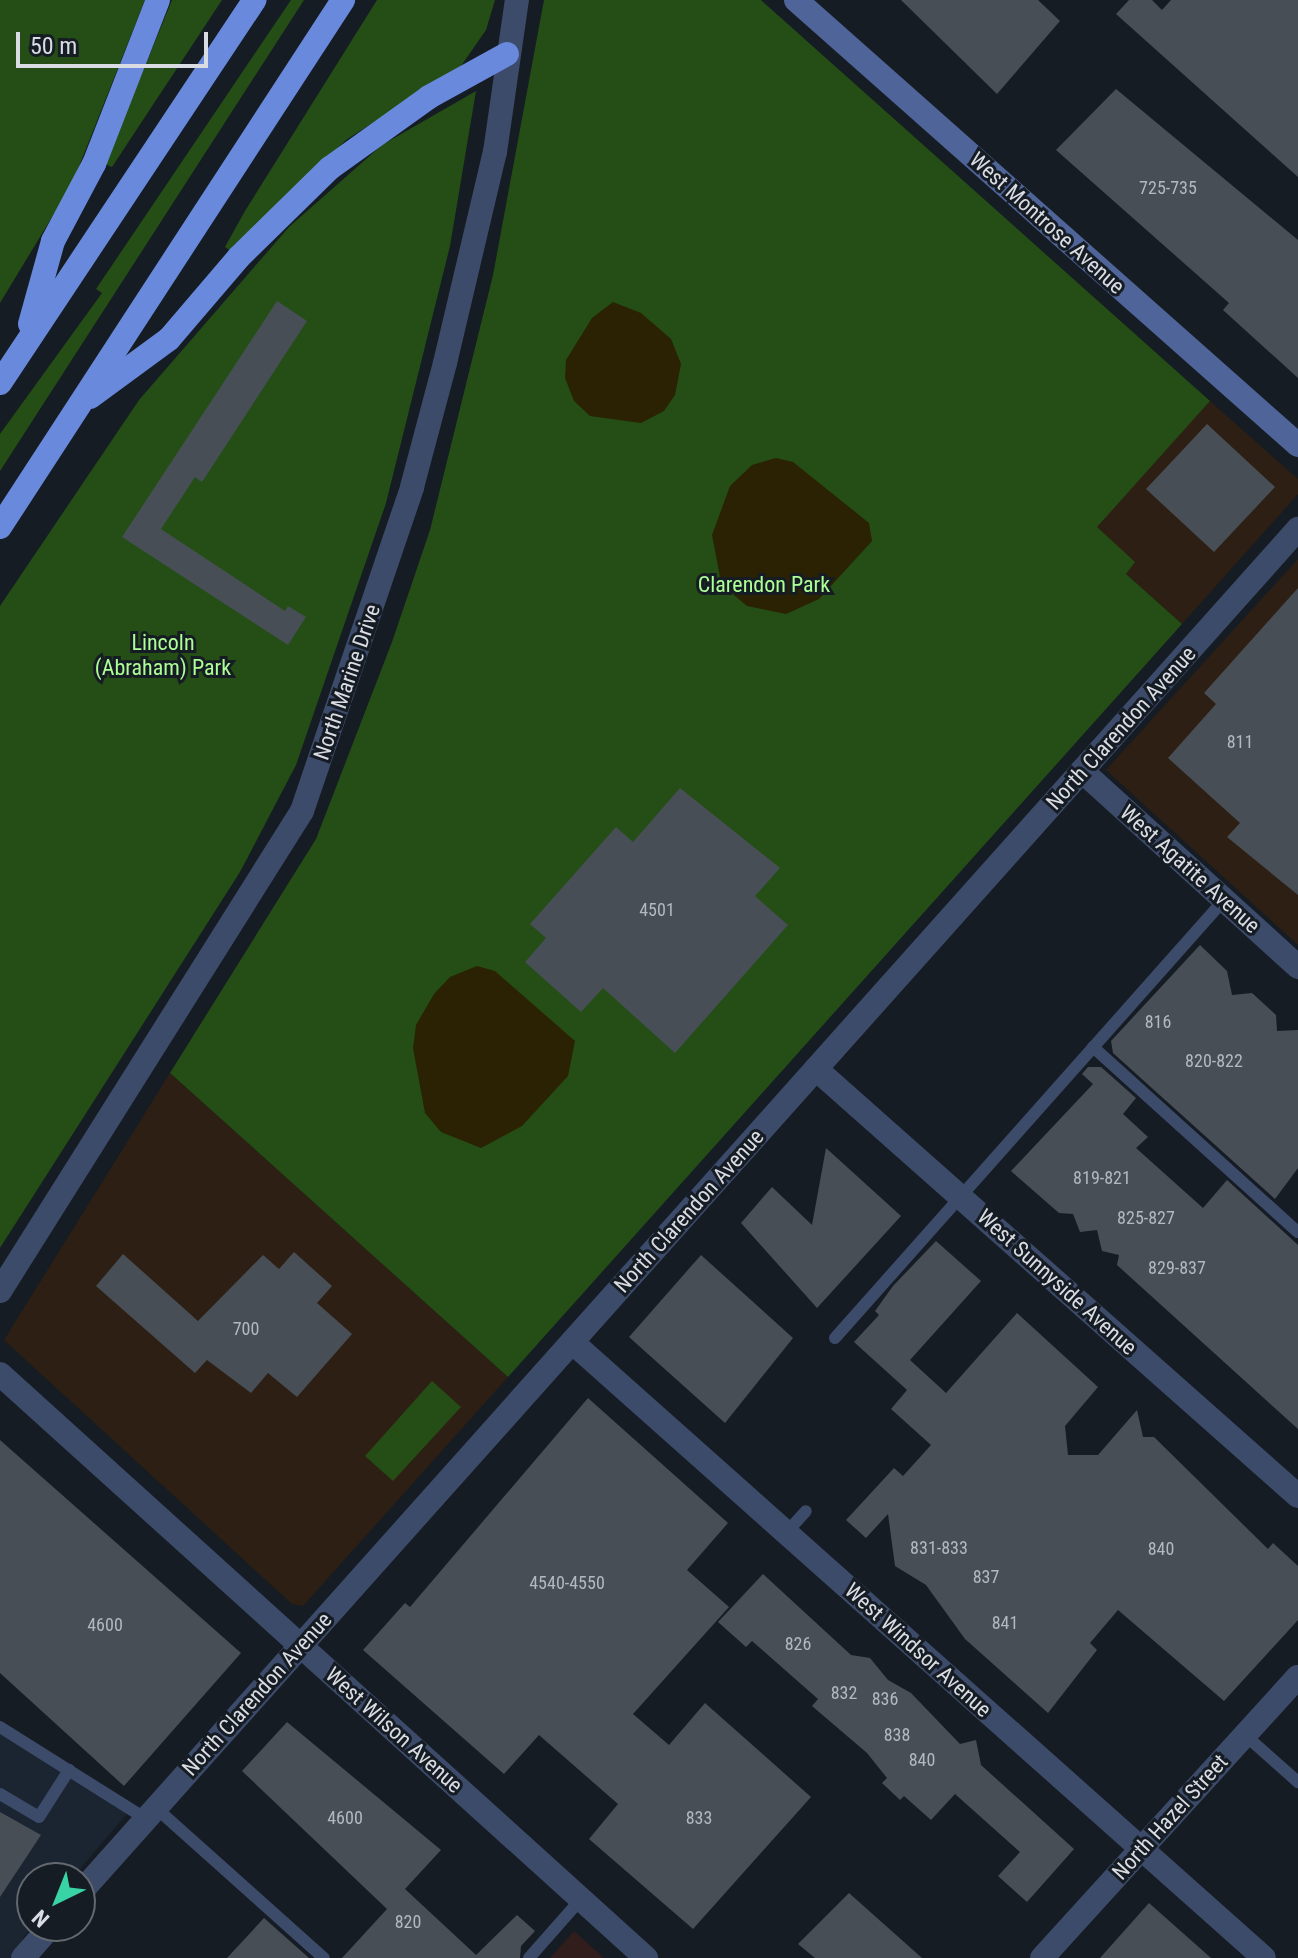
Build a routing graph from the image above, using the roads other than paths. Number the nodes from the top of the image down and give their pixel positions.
1 (158, 0) edge
2 (254, 0) edge
3 (343, 0) edge
4 (517, 0) edge
5 (796, 0) edge
6 (507, 54) junction
7 (24, 345) junction
8 (0, 383) edge
9 (78, 406) junction
10 (1298, 445) edge
11 (0, 527) edge
12 (1298, 529) edge
13 (1082, 771) junction
14 (1224, 900) junction
15 (1298, 967) edge
16 (1093, 1047) junction
17 (816, 1069) junction
18 (960, 1196) junction
19 (1298, 1232) edge
20 (0, 1291) edge
21 (835, 1338) dead end
22 (572, 1342) junction
23 (0, 1374) edge
24 (1298, 1496) edge
25 (806, 1511) dead end
26 (787, 1532) junction
27 (300, 1646) junction
28 (1298, 1677) edge
29 (0, 1727) edge
30 (1245, 1735) junction
31 (69, 1770) junction
32 (1298, 1782) edge
33 (0, 1794) edge
34 (151, 1813) junction
35 (1141, 1848) junction
36 (96, 1875) edge
37 (581, 1899) junction
38 (324, 1958) edge
39 (529, 1958) edge
40 (646, 1958) edge
41 (1042, 1958) edge
42 (1264, 1958) edge

1 - 7 highway
2 - 7 highway
3 - 9 highway
4 - 6 street, North Marine Drive
5 - 10 main road, West Montrose Avenue
6 - 9 highway
6 - 20 street, North Marine Drive
7 - 8 highway
9 - 11 highway
12 - 13 street, North Clarendon Avenue
13 - 14 street, West Agatite Avenue
13 - 17 street, North Clarendon Avenue
14 - 15 street, West Agatite Avenue
14 - 16 lane
16 - 18 lane
16 - 19 lane
17 - 18 street, West Sunnyside Avenue
17 - 22 street, North Clarendon Avenue
18 - 21 lane
18 - 24 street, West Sunnyside Avenue
22 - 26 street, West Windsor Avenue
22 - 27 street, North Clarendon Avenue
23 - 27 street, West Wilson Avenue
25 - 26 lane
26 - 35 street, West Windsor Avenue
27 - 34 street, North Clarendon Avenue
27 - 37 street, West Wilson Avenue
28 - 30 street, North Hazel Street
29 - 31 lane
30 - 32 lane
30 - 35 street, North Hazel Street
31 - 33 lane
31 - 34 lane
34 - 36 street, North Clarendon Avenue
34 - 38 lane
35 - 41 street, North Hazel Street
35 - 42 street, West Windsor Avenue
37 - 39 lane
37 - 40 street, West Wilson Avenue

